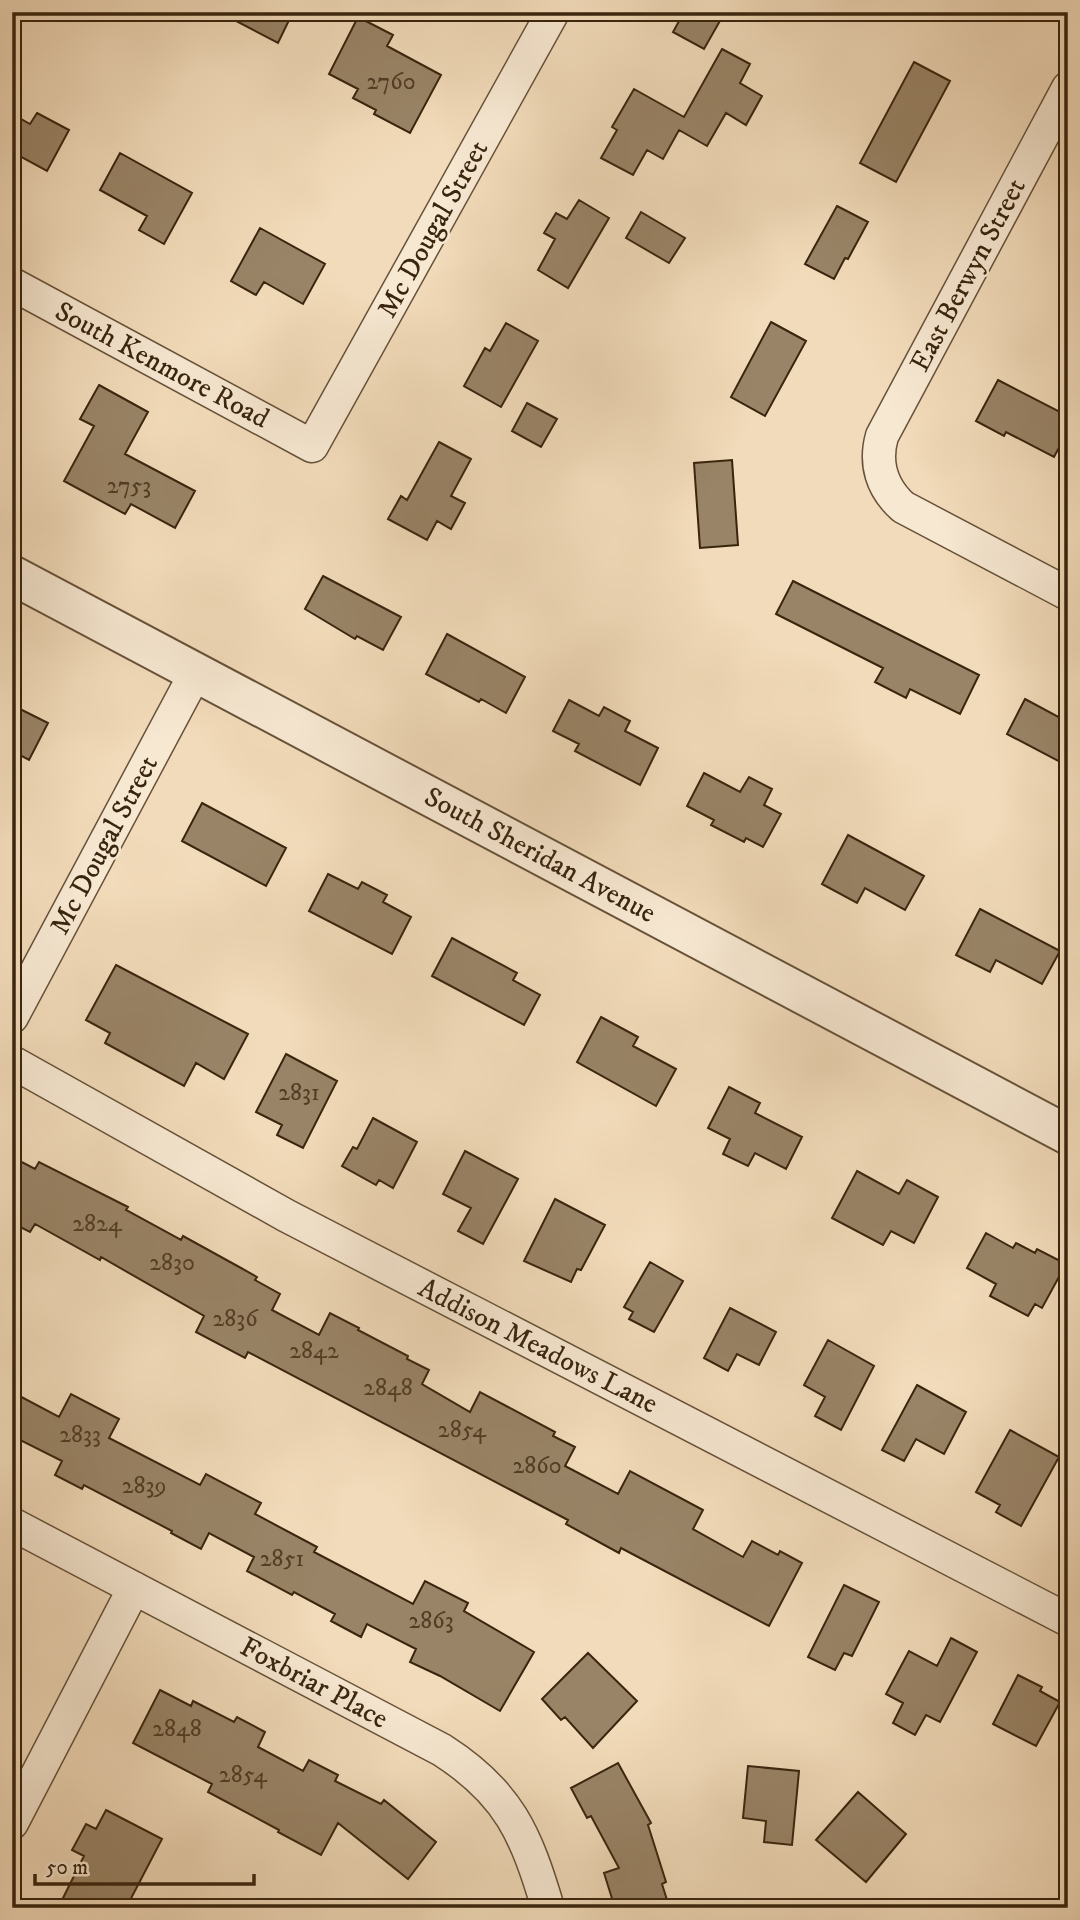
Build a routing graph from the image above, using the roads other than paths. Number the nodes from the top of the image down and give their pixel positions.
1 (553, 12) edge
2 (1068, 88) edge
3 (12, 284) edge
4 (312, 446) joint
5 (12, 575) edge
6 (1068, 594) edge
7 (196, 672) junction
8 (12, 1017) edge
9 (12, 1062) edge
10 (1068, 1135) edge
11 (12, 1524) edge
12 (135, 1588) junction
13 (1068, 1620) edge
14 (12, 1823) edge
15 (548, 1908) edge

1 - 4 street, Mc Dougal Street
2 - 6 street, East Berwyn Street
3 - 4 street, South Kenmore Road
5 - 7 street, South Sheridan Avenue
7 - 8 street, Mc Dougal Street
7 - 10 street, South Sheridan Avenue
9 - 13 street, Addison Meadows Lane
11 - 12 street, Foxbriar Place
12 - 14 street
12 - 15 street, Foxbriar Place

